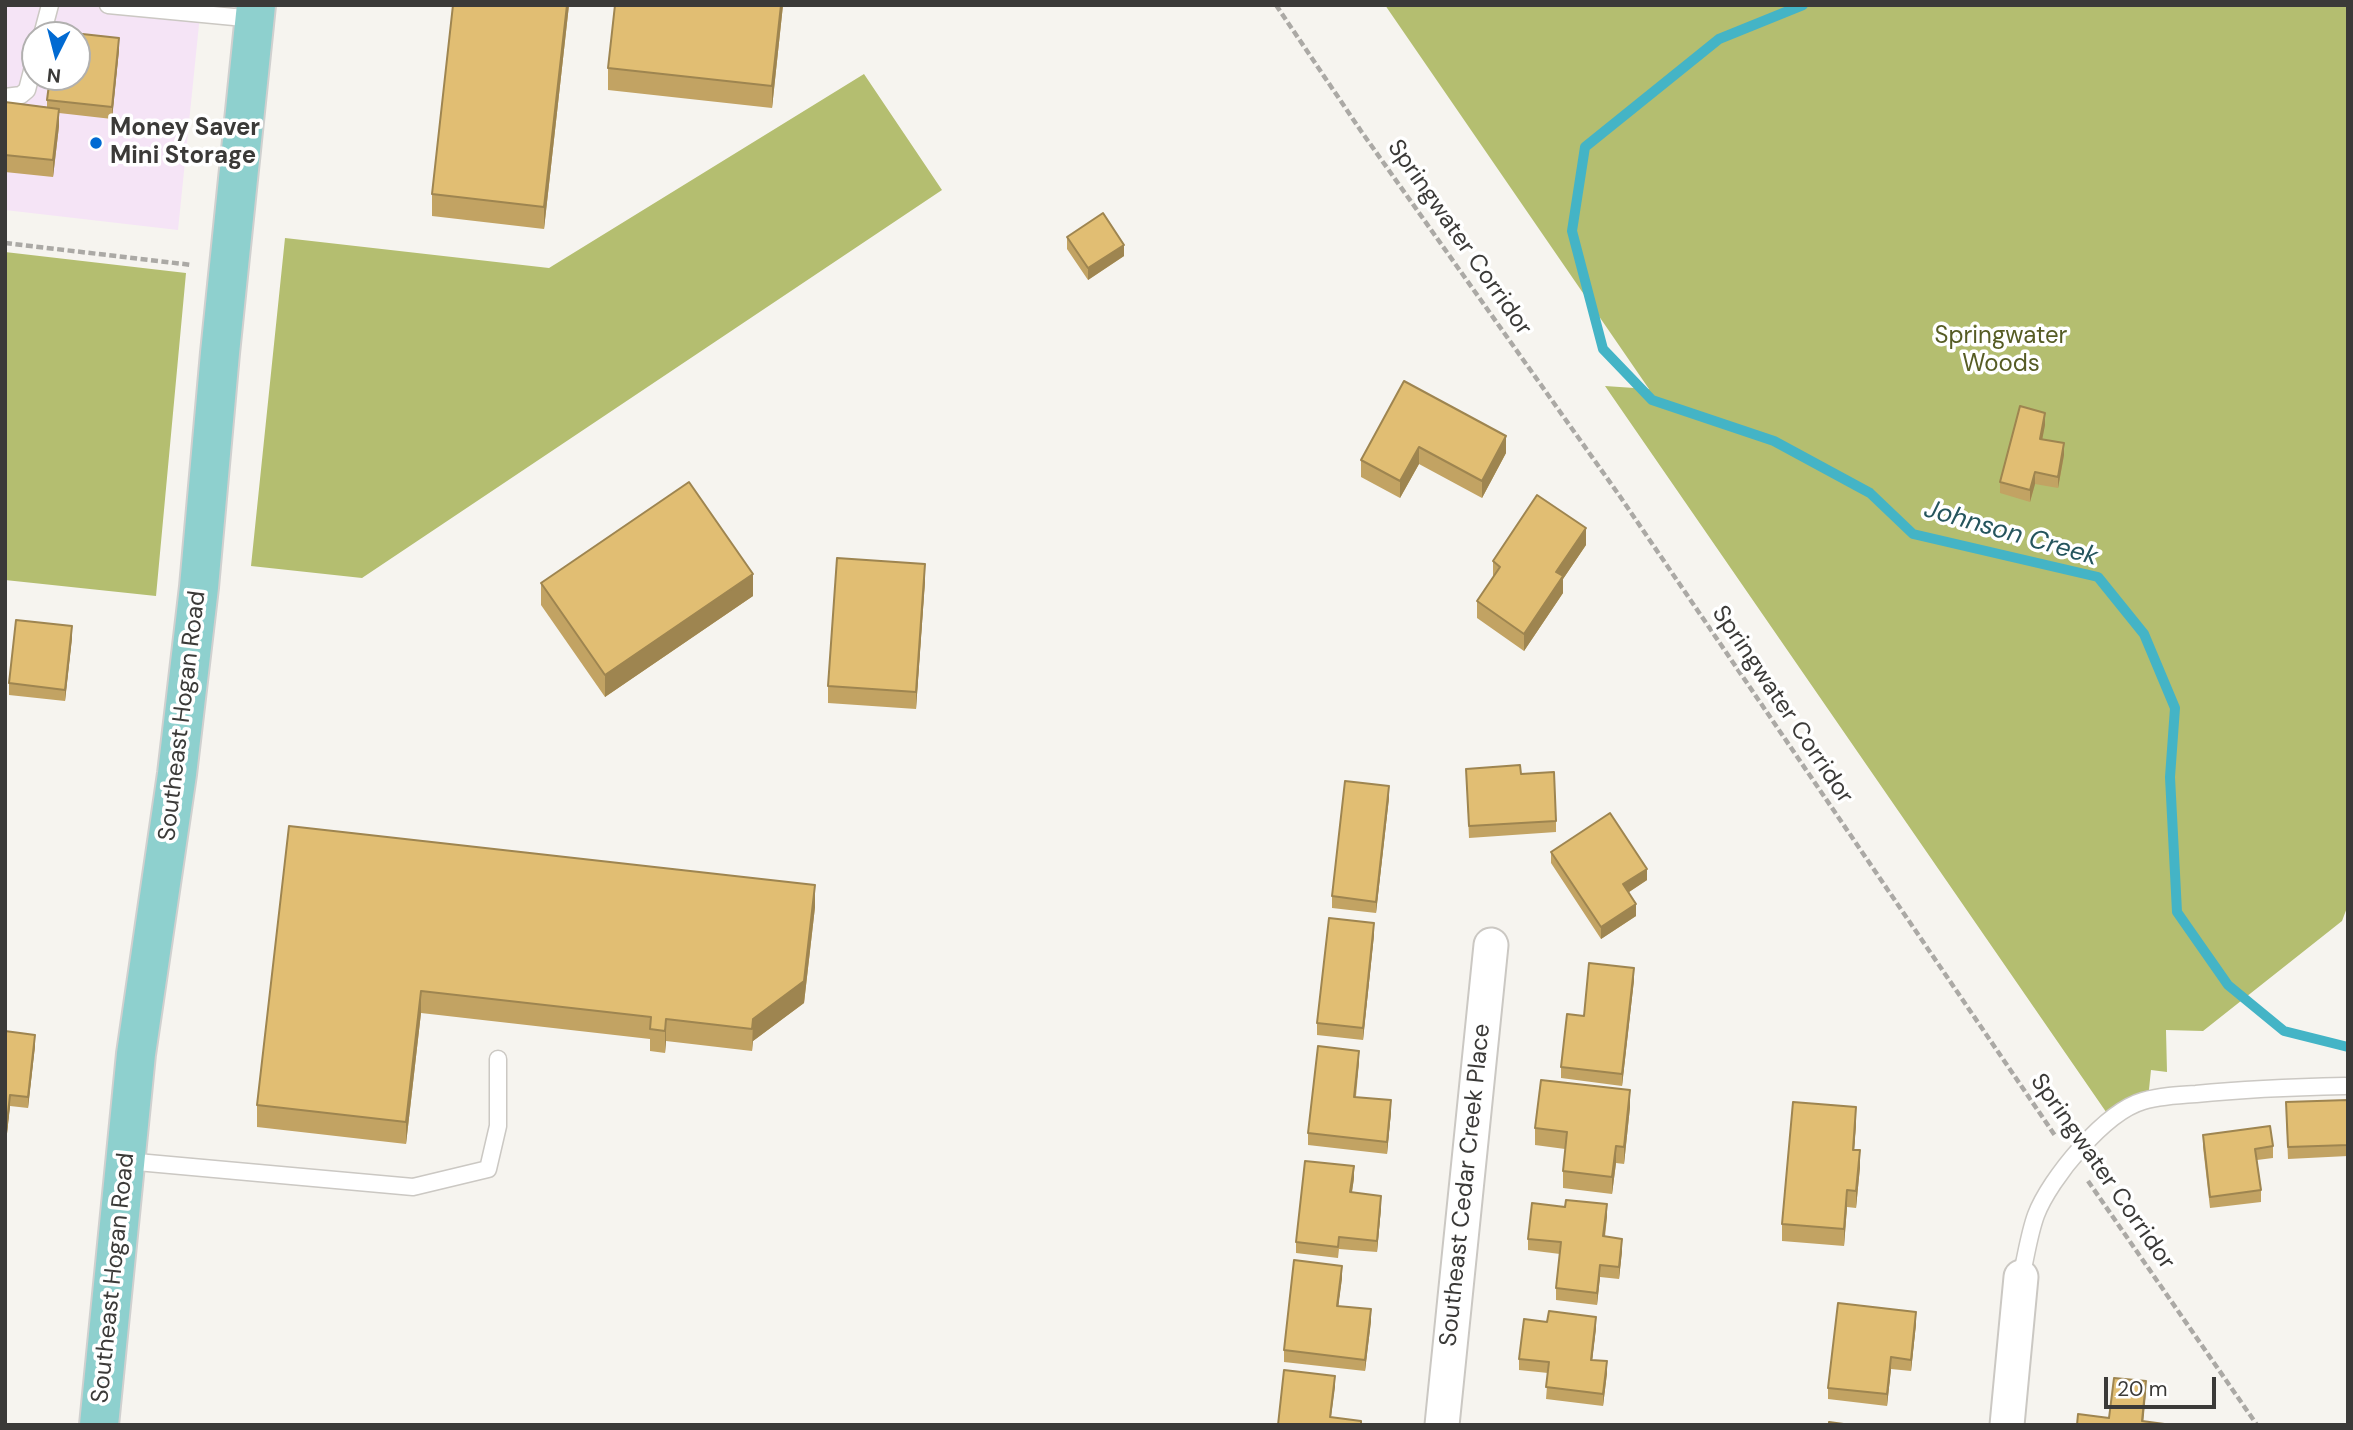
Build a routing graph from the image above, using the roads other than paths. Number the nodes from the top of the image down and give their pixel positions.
1 (108, 5) edge
2 (256, 12) edge
3 (24, 91) edge
4 (5, 97) edge
5 (1491, 945) dead end
6 (498, 1059) dead end
7 (2345, 1086) dead end
8 (125, 1161) junction
9 (2021, 1277) joint
10 (99, 1425) edge
11 (1442, 1425) edge
12 (2007, 1425) edge

1 - 2 lane
2 - 8 main road, Southeast Hogan Road
3 - 4 lane
5 - 11 street, Southeast Cedar Creek Place
6 - 8 lane
7 - 9 lane
8 - 10 main road, Southeast Hogan Road
9 - 12 street

